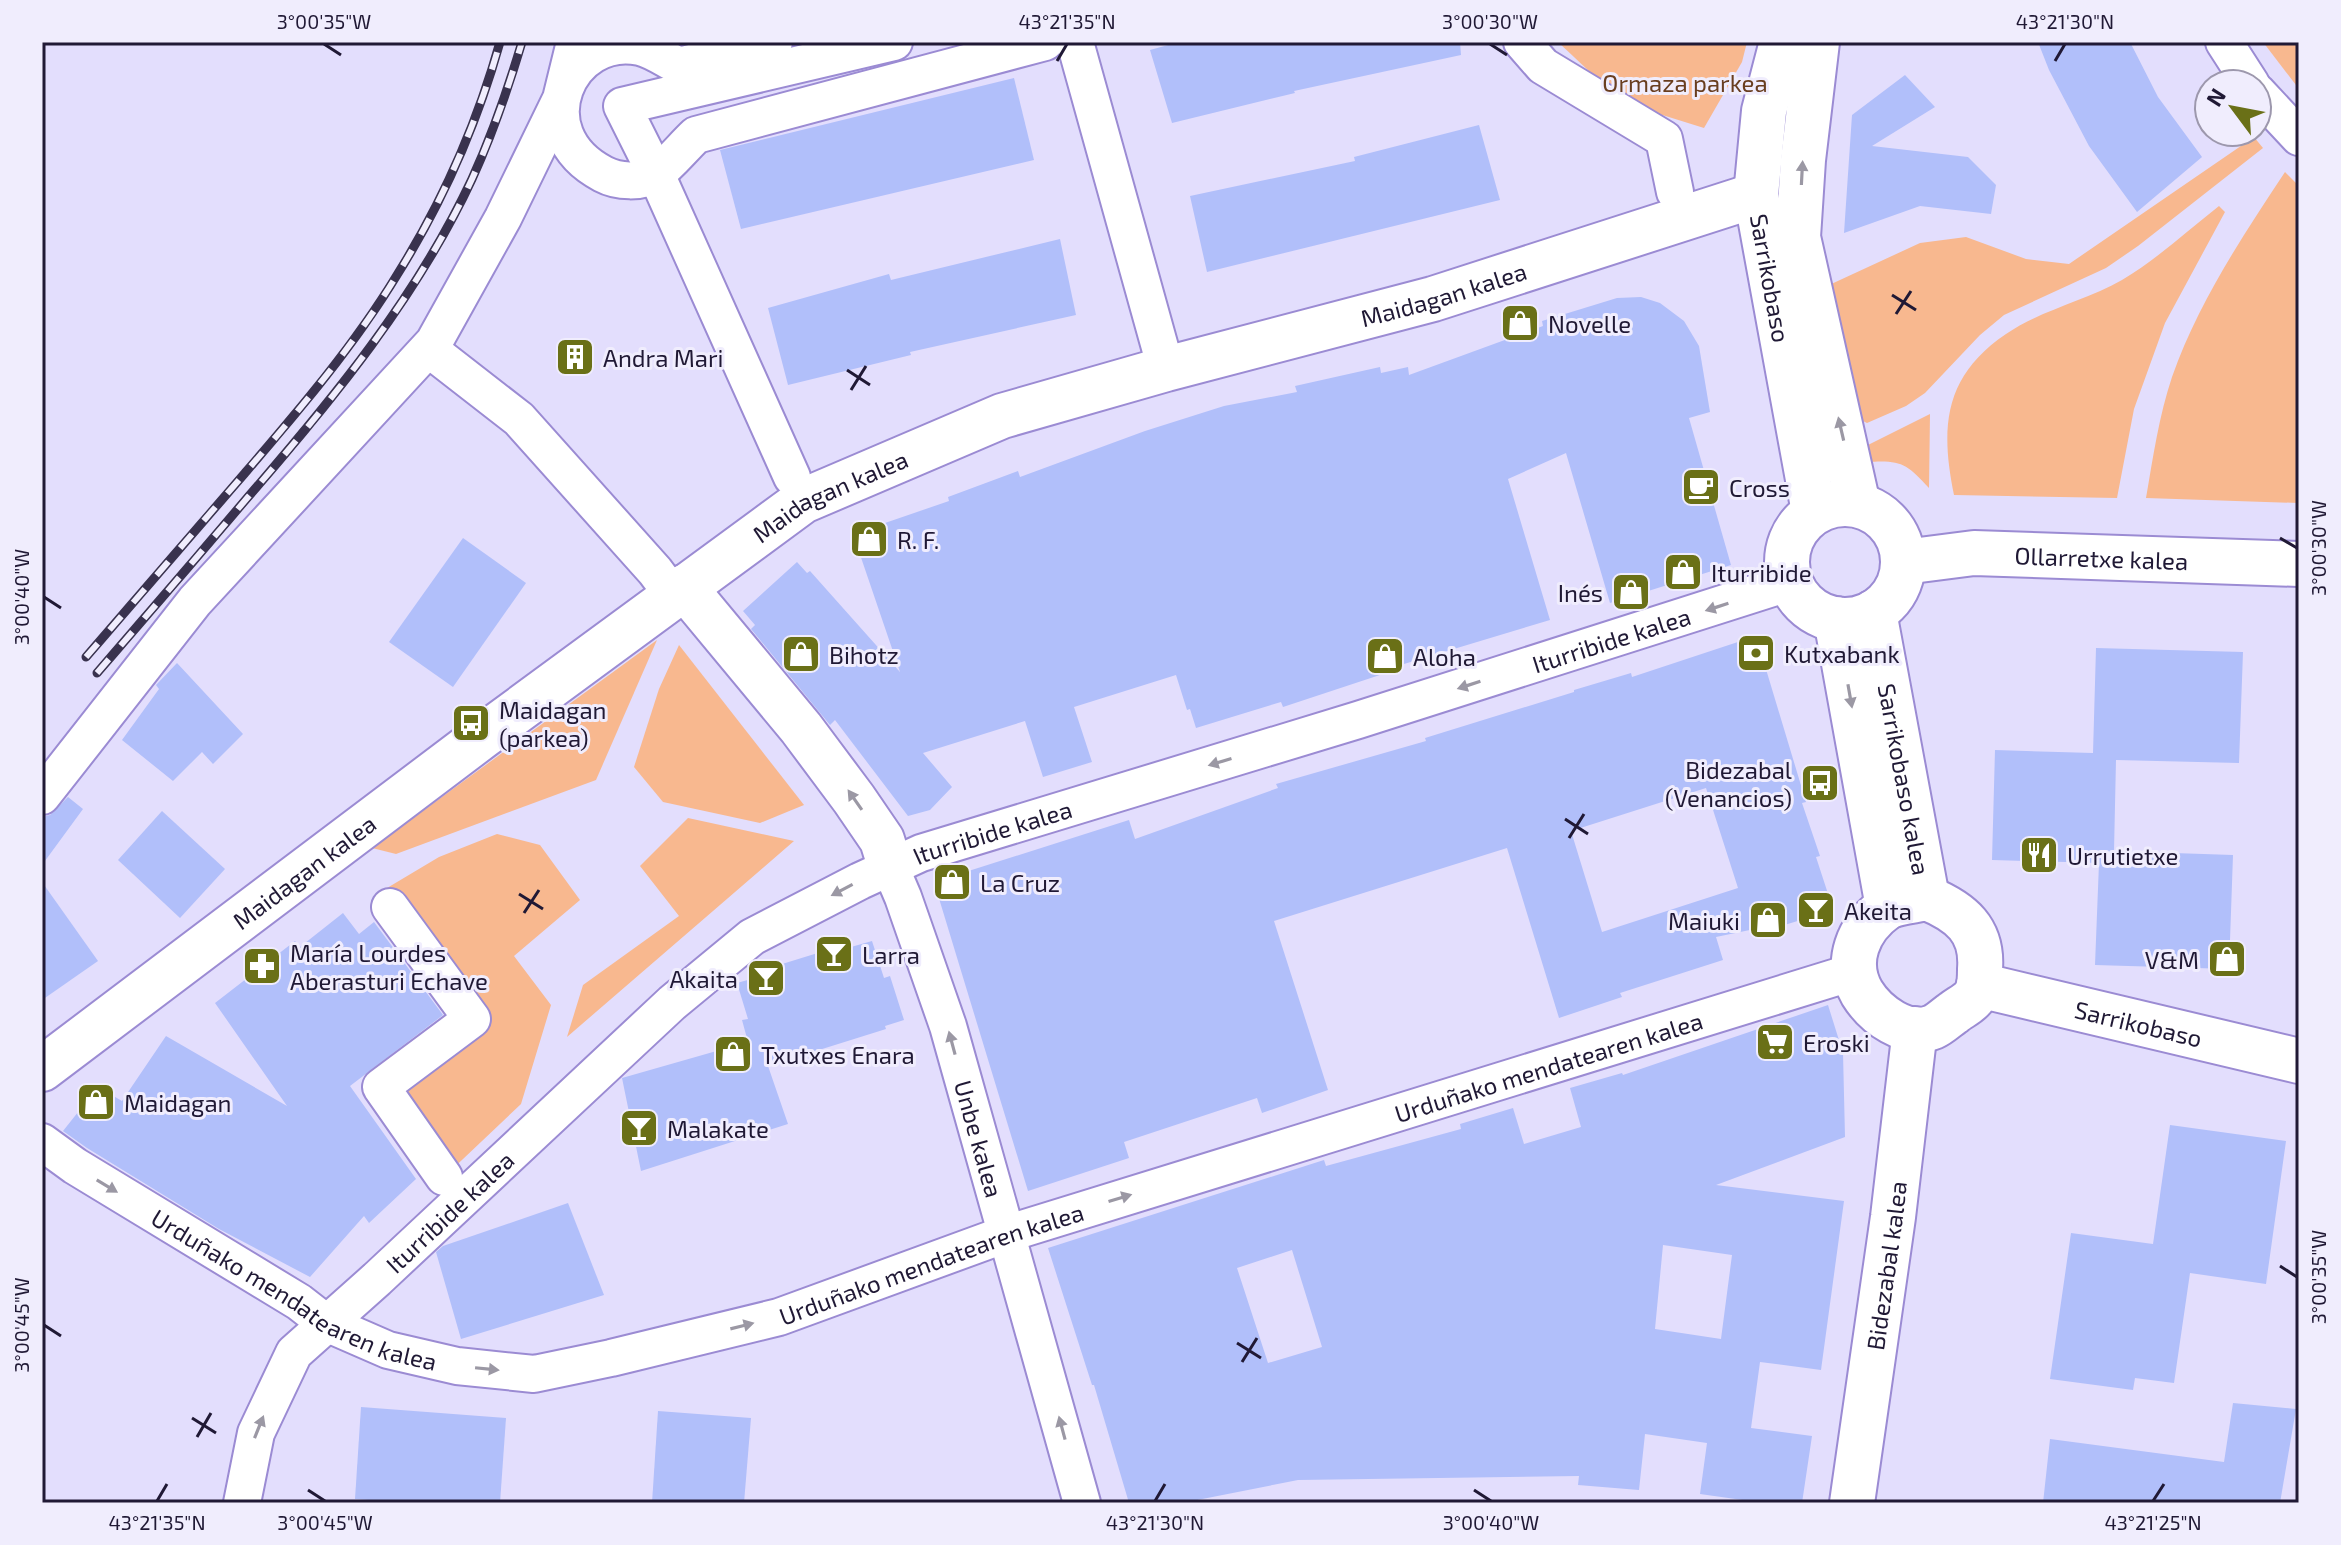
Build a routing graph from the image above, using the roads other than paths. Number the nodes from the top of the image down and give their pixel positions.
1 (575, 42) edge
2 (774, 42) edge
3 (894, 42) edge
4 (1045, 42) edge
5 (1075, 42) edge
6 (1522, 42) edge
7 (1782, 42) edge
8 (1817, 42) edge
9 (2224, 42) edge
10 (2241, 68) edge
11 (561, 99) junction
12 (2273, 109) edge
13 (2299, 137) edge
14 (656, 174) junction
15 (1675, 192) dead end
16 (1756, 195) junction
17 (429, 349) junction
18 (1166, 369) junction
19 (792, 477) dead end
20 (1858, 505) junction
21 (1814, 512) junction
22 (1904, 562) junction
23 (2299, 564) edge
24 (1791, 582) junction
25 (679, 591) junction
26 (1855, 616) junction
27 (42, 796) edge
28 (891, 869) junction
29 (1908, 902) junction
30 (390, 907) dead end
31 (1853, 972) junction
32 (1979, 985) junction
33 (1915, 1029) junction
34 (2299, 1061) edge
35 (42, 1069) edge
36 (42, 1142) edge
37 (444, 1177) dead end
38 (1006, 1234) junction
39 (326, 1323) junction
40 (242, 1503) edge
41 (1082, 1503) edge
42 (1852, 1503) edge

1 - 11 street
2 - 11 street
3 - 14 street
4 - 14 street
5 - 18 street
6 - 15 street
7 - 16 street, Sarrikobaso
20 -> 8 street, Sarrikobaso
9 - 10 street
11 - 14 street
11 - 17 street
12 - 13 street
14 - 19 street
16 - 18 street, Maidagan kalea
16 - 21 street, Sarrikobaso
17 - 25 street
17 - 27 street
18 - 25 street, Maidagan kalea
20 - 21 street
20 - 22 street
21 - 24 street
22 - 23 street, Ollarretxe kalea
22 - 26 street
24 - 26 street
24 -> 28 street, Iturribide kalea
28 -> 25 street
25 - 35 street, Maidagan kalea
26 - 29 street, Sarrikobaso kalea
38 -> 28 street, Unbe kalea
28 -> 39 street, Iturribide kalea
29 - 31 street
29 - 32 street
30 - 37 street
31 - 33 street
38 -> 31 street, Urduñako mendatearen kalea
32 - 33 street
32 - 34 street, Sarrikobaso
33 - 42 street, Bidezabal kalea
36 -> 39 street, Urduñako mendatearen kalea
39 -> 38 street, Urduñako mendatearen kalea
41 -> 38 street, Unbe kalea
40 -> 39 street, Iturribide kalea

